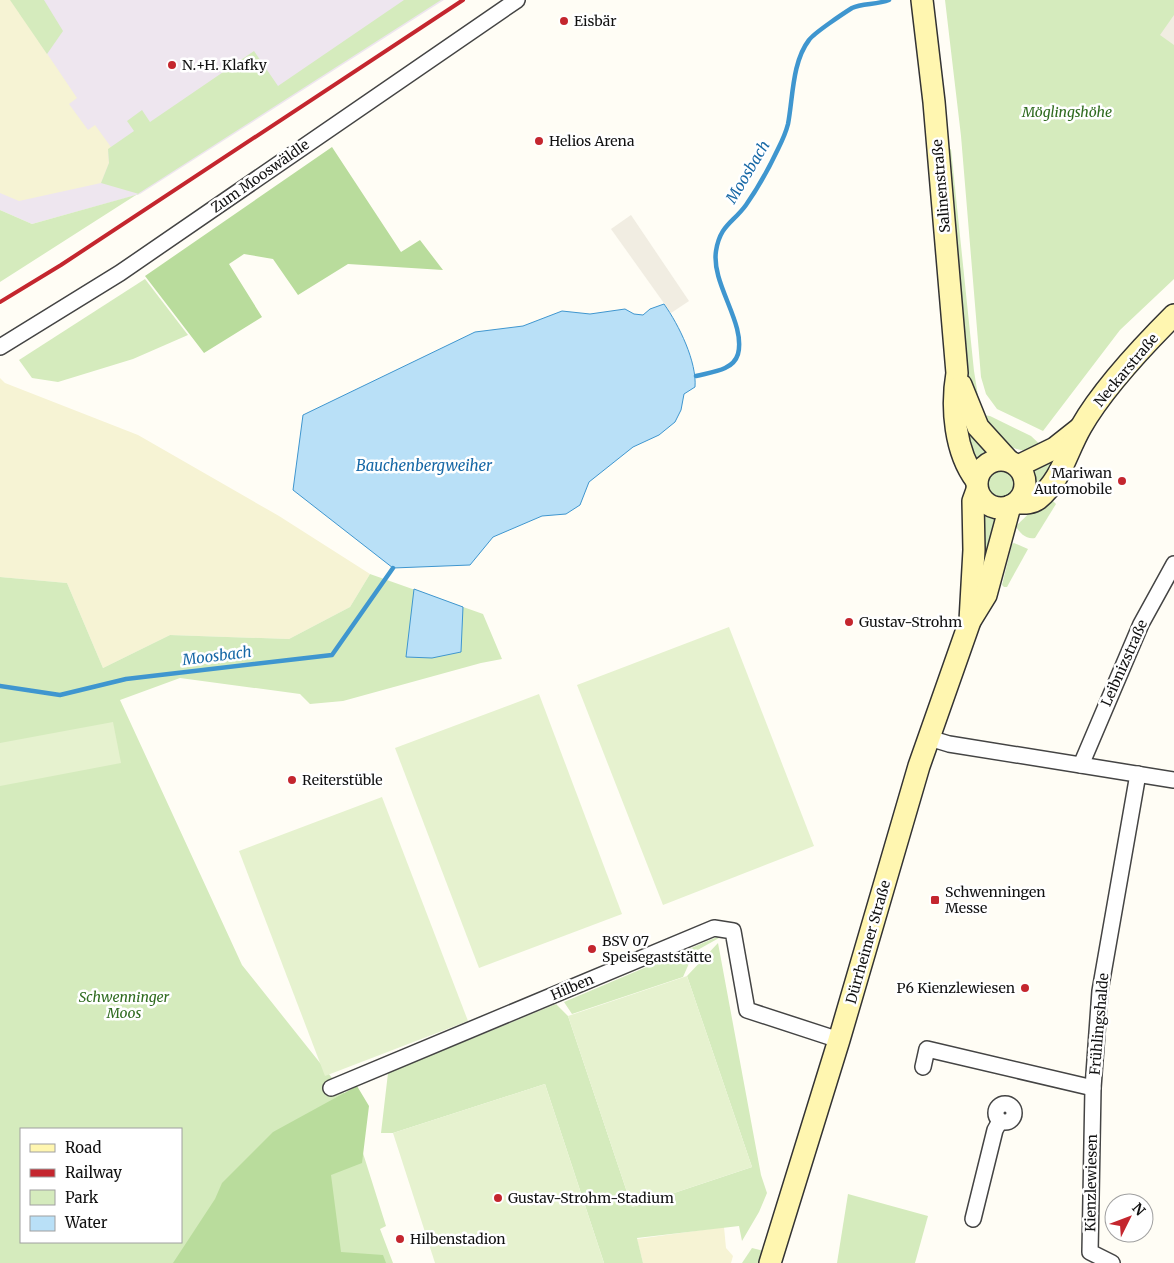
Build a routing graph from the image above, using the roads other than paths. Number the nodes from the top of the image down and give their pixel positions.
1 (517, 0) edge
2 (923, 9) edge
3 (1174, 315) edge
4 (0, 347) edge
5 (956, 373) junction
6 (1081, 427) junction
7 (1013, 463) junction
8 (977, 485) junction
9 (1013, 505) junction
10 (1174, 564) edge
11 (970, 622) junction
12 (928, 738) junction
13 (1081, 765) junction
14 (1138, 774) junction
15 (1174, 780) edge
16 (839, 1040) junction
17 (923, 1067) dead end
18 (331, 1088) dead end
19 (1093, 1088) junction
20 (1000, 1121) dead end
21 (972, 1219) dead end
22 (770, 1263) edge
23 (1112, 1263) edge

1 - 4 street, Zum Mooswäldle
2 - 5 main road, Salinenstraße
3 - 6 main road, Neckarstraße
5 - 7 main road, Salinenstraße
5 - 8 main road, Salinenstraße
6 - 7 main road, Neckarstraße
6 - 9 main road, Neckarstraße
7 - 8 main road
7 - 9 main road
8 - 9 main road
8 - 11 main road, Dürrheimer Straße
9 - 11 main road, Dürrheimer Straße
10 - 13 street, Leibnizstraße
11 - 12 main road, Dürrheimer Straße
12 - 13 street
12 - 16 main road, Dürrheimer Straße
13 - 14 street
14 - 15 street
14 - 19 street, Frühlingshalde
16 - 18 street, Hilben
16 - 22 main road, Dürrheimer Straße
17 - 19 street, Frühlingshalde
19 - 23 street, Kienzlewiesen
20 - 21 street

